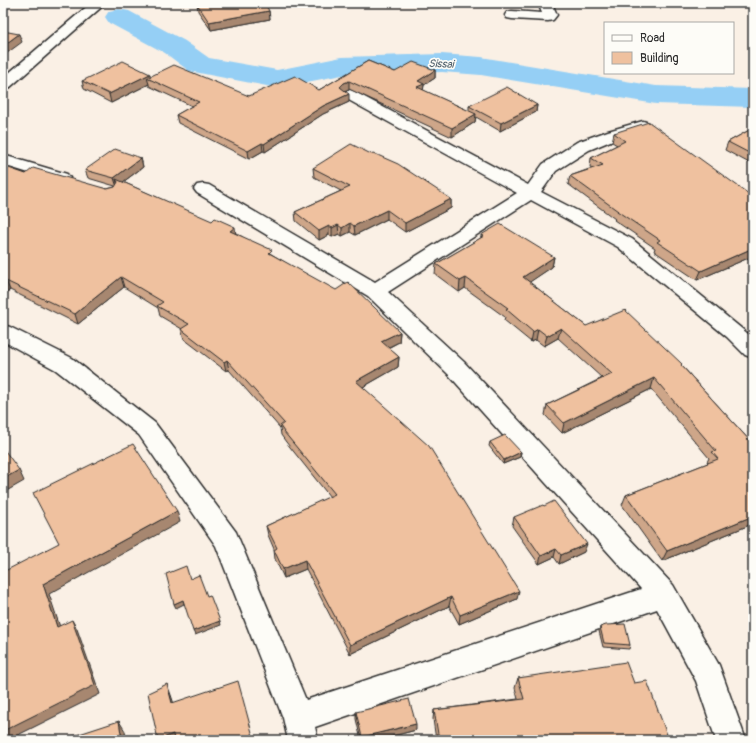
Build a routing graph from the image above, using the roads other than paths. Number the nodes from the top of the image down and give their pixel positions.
1 (99, 3) edge
2 (545, 3) edge
3 (512, 16) dead end
4 (3, 86) edge
5 (350, 95) edge
6 (649, 124) edge
7 (3, 160) edge
8 (79, 183) edge
9 (203, 189) dead end
10 (530, 193) junction
11 (375, 291) junction
12 (744, 329) edge
13 (3, 332) edge
14 (753, 350) edge
15 (663, 594) junction
16 (301, 729) edge
17 (731, 740) edge

1 - 4 street
2 - 3 street
5 - 10 street
6 - 10 street
7 - 8 street
9 - 11 street
10 - 11 street
10 - 12 street
11 - 15 street
12 - 14 street
13 - 16 street
15 - 16 street
15 - 17 street

